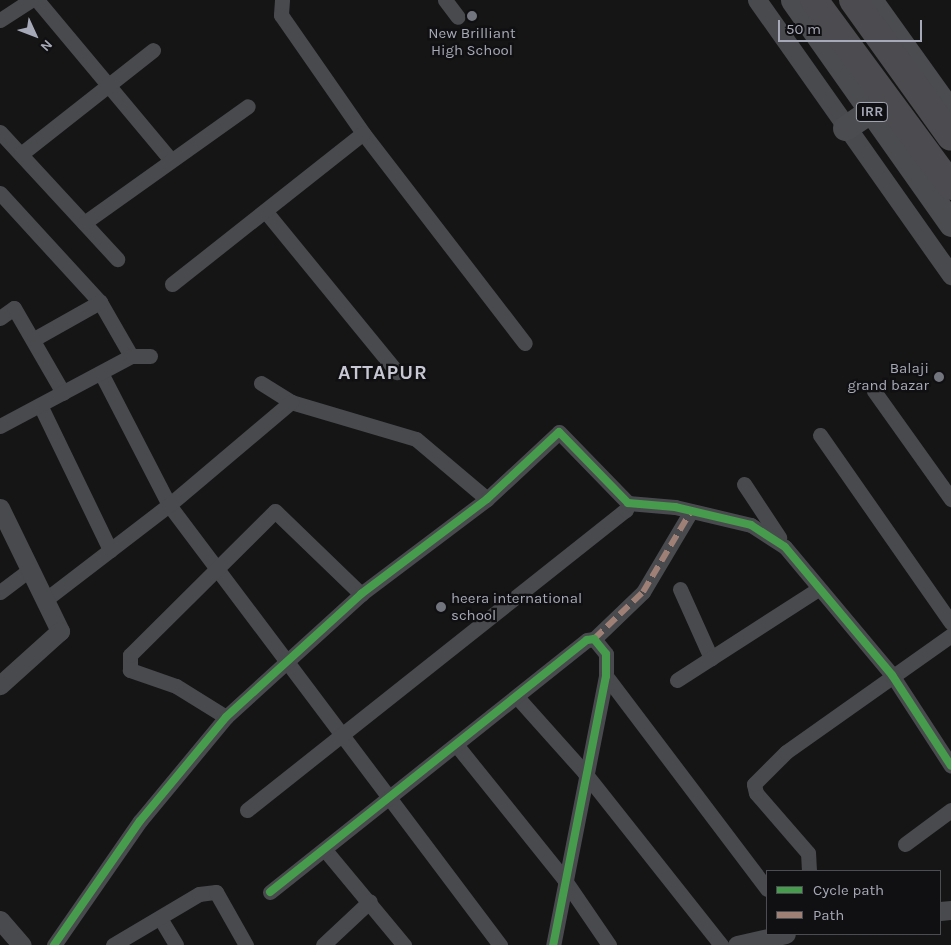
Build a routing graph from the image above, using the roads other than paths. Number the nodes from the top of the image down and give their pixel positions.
1 (6, 0) edge
2 (31, 0) edge
3 (37, 0) edge
4 (282, 0) edge
5 (445, 0) edge
6 (757, 0) edge
7 (793, 0) edge
8 (814, 0) edge
9 (852, 0) edge
10 (870, 0) edge
11 (884, 0) edge
12 (458, 17) dead end
13 (3, 18) edge
14 (153, 50) dead end
15 (109, 87) junction
16 (951, 93) edge
17 (248, 106) dead end
18 (870, 111) junction
19 (951, 113) edge
20 (845, 128) junction
21 (0, 132) edge
22 (363, 133) junction
23 (951, 137) edge
24 (21, 154) junction
25 (170, 159) junction
26 (951, 186) edge
27 (0, 193) edge
28 (266, 212) junction
29 (84, 223) junction
30 (951, 224) edge
31 (117, 259) dead end
32 (951, 275) edge
33 (172, 284) dead end
34 (100, 302) junction
35 (0, 318) edge
36 (34, 339) junction
37 (526, 343) dead end
38 (131, 356) junction
39 (150, 356) dead end
40 (397, 372) dead end
41 (101, 373) junction
42 (261, 383) dead end
43 (874, 391) dead end
44 (63, 393) junction
45 (291, 402) junction
46 (41, 407) junction
47 (0, 426) edge
48 (820, 435) dead end
49 (744, 484) dead end
50 (487, 499) junction
51 (951, 499) edge
52 (628, 503) junction
53 (169, 505) junction
54 (0, 510) edge
55 (691, 510) junction
56 (785, 547) junction
57 (110, 550) junction
58 (215, 567) junction
59 (30, 569) junction
60 (680, 589) dead end
61 (818, 589) junction
62 (0, 592) edge
63 (361, 594) junction
64 (45, 600) junction
65 (951, 623) edge
66 (951, 635) edge
67 (594, 638) junction
68 (711, 658) junction
69 (283, 661) junction
70 (892, 675) junction
71 (606, 676) junction
72 (677, 680) dead end
73 (0, 685) edge
74 (517, 697) junction
75 (226, 718) junction
76 (341, 736) junction
77 (458, 747) junction
78 (951, 766) edge
79 (584, 772) junction
80 (389, 798) junction
81 (247, 810) dead end
82 (951, 810) edge
83 (905, 844) dead end
84 (324, 850) junction
85 (809, 870) edge
86 (564, 879) junction
87 (766, 888) edge
88 (270, 892) dead end
89 (370, 901) junction
90 (160, 918) junction
91 (0, 920) edge
92 (782, 935) edge
93 (22, 945) edge
94 (54, 945) edge
95 (113, 945) edge
96 (176, 945) edge
97 (246, 945) edge
98 (323, 945) edge
99 (404, 945) edge
100 (500, 945) edge
101 (553, 945) edge
102 (609, 945) edge
103 (721, 945) edge
104 (737, 945) edge

1 - 13 street
2 - 13 street
3 - 15 street
4 - 22 street
5 - 12 street
6 - 20 street
7 - 18 main road, IRR
8 - 26 highway
9 - 23 highway
10 - 19 main road
11 - 16 street
14 - 15 street
15 - 24 street
15 - 25 street
17 - 25 street
18 - 20 main road
18 - 30 main road, IRR
20 - 32 street
21 - 24 street
22 - 28 street
22 - 37 street
24 - 29 street
25 - 29 street
27 - 34 street
28 - 33 street
28 - 40 street
29 - 31 street
34 - 36 street
34 - 38 street
35 - 36 street
36 - 44 street
38 - 39 street
38 - 41 street
41 - 44 street
41 - 53 street
42 - 45 street
43 - 51 street
44 - 46 street
45 - 50 street
45 - 53 street
46 - 47 street
46 - 57 street
48 - 65 street
49 - 56 street
50 - 52 street
50 - 63 street
52 - 55 street
52 - 76 street
53 - 57 street
53 - 58 street
54 - 59 street
55 - 56 street
55 - 67 street
56 - 61 street
57 - 64 street
58 - 63 street
58 - 69 street
58 - 75 street
59 - 62 street
59 - 64 street
60 - 68 street
61 - 68 street
61 - 70 street
63 - 69 street
64 - 73 street
66 - 70 street
67 - 71 street
67 - 74 street
68 - 72 street
69 - 75 street
69 - 76 street
70 - 78 street
70 - 85 street
71 - 79 street
71 - 87 street
74 - 77 street
74 - 79 street
75 - 94 street
76 - 80 street
76 - 81 street
77 - 80 street
77 - 86 street
79 - 86 street
79 - 103 street
80 - 84 street
80 - 100 street
82 - 83 street
84 - 88 street
84 - 89 street
86 - 101 street
86 - 102 street
89 - 98 street
89 - 99 street
90 - 95 street
90 - 96 street
90 - 97 street
91 - 93 street
92 - 104 street

